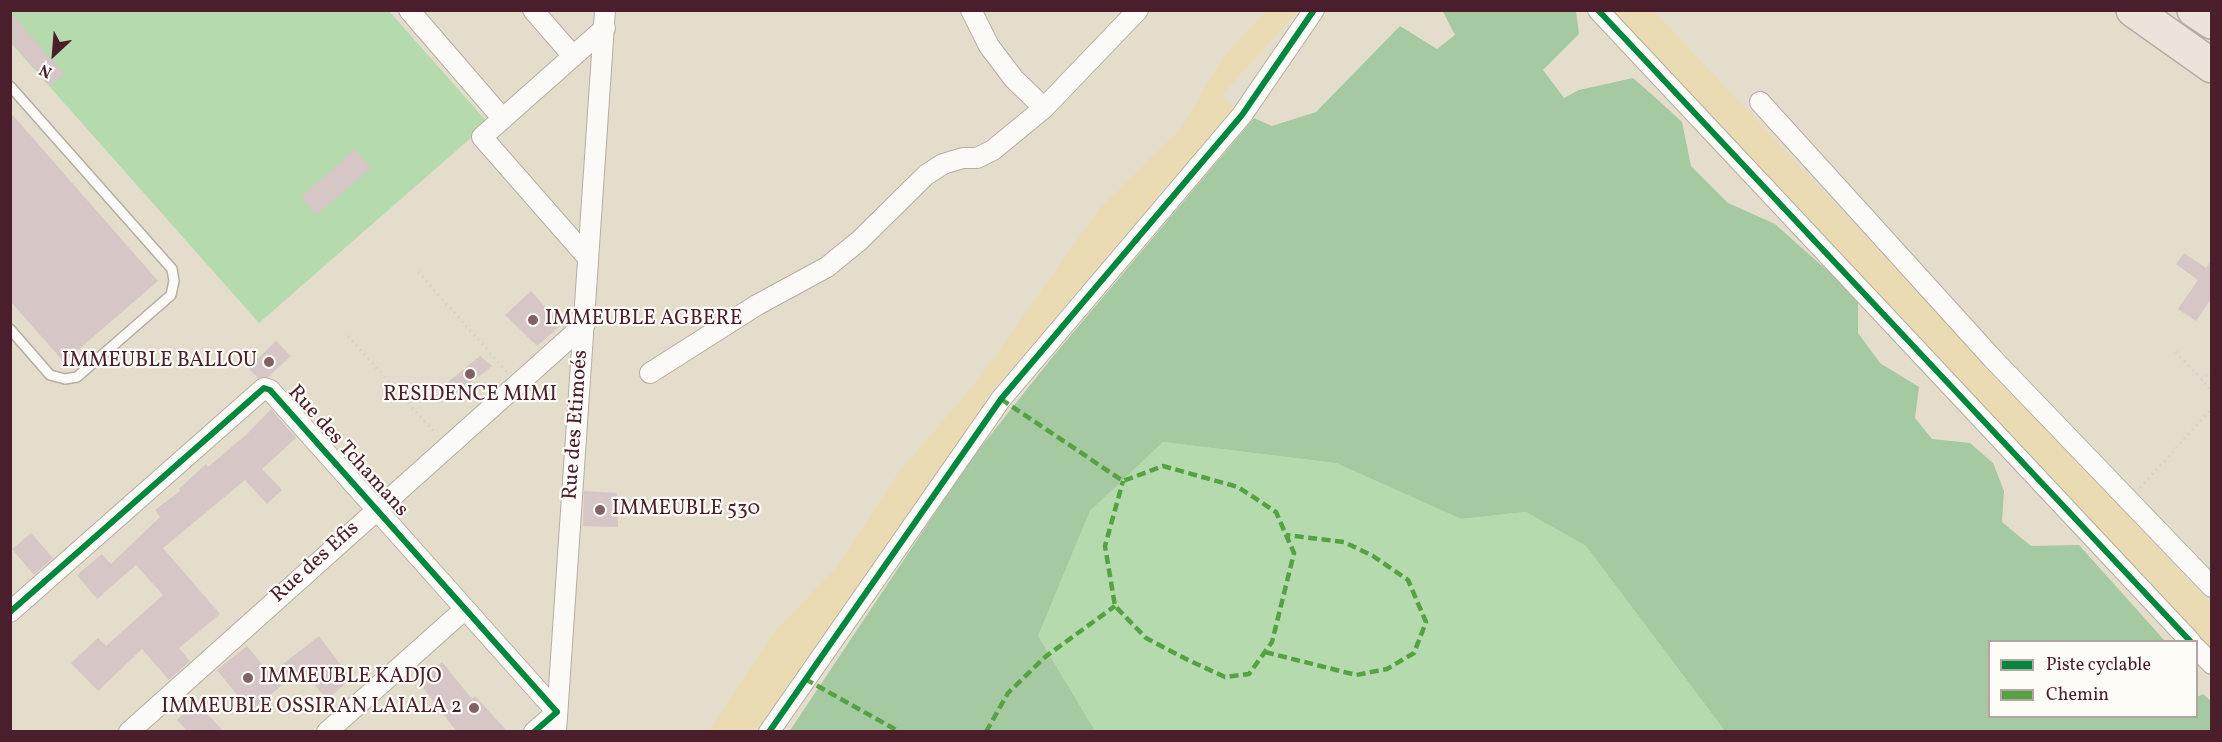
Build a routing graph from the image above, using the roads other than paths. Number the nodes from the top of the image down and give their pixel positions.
1 (409, 10) edge
2 (533, 10) edge
3 (970, 10) edge
4 (1138, 10) edge
5 (1314, 10) edge
6 (1598, 10) edge
7 (2133, 10) edge
8 (2194, 10) edge
9 (605, 19) edge
10 (2211, 22) edge
11 (573, 56) junction
12 (2211, 66) edge
13 (10, 86) edge
14 (1760, 102) dead end
15 (1044, 108) junction
16 (503, 119) junction
17 (588, 258) junction
18 (585, 324) junction
19 (10, 329) edge
20 (650, 374) dead end
21 (376, 509) junction
22 (2211, 587) edge
23 (465, 609) junction
24 (10, 612) edge
25 (2189, 640) edge
26 (2198, 650) edge
27 (2211, 664) edge
28 (557, 712) junction
29 (129, 732) edge
30 (327, 732) edge
31 (534, 732) edge
32 (556, 732) edge
33 (769, 732) edge

1 - 16 street
2 - 11 street
3 - 15 street
4 - 15 street
5 - 33 street
6 - 25 street
7 - 12 highway
8 - 10 highway
9 - 11 street
9 - 17 street, Rue des Etimoés
11 - 16 street
13 - 19 lane
14 - 22 street
15 - 20 street
16 - 17 street
17 - 18 street, Rue des Etimoés
18 - 21 street, Rue des Efis
18 - 28 street, Rue des Etimoés
21 - 23 street, Rue des Tchamans
21 - 24 street, Rue des Tchamans
21 - 29 street, Rue des Efis
23 - 28 street, Rue des Tchamans
23 - 30 street
26 - 27 street
28 - 31 street
28 - 32 street, Rue des Etimoés

